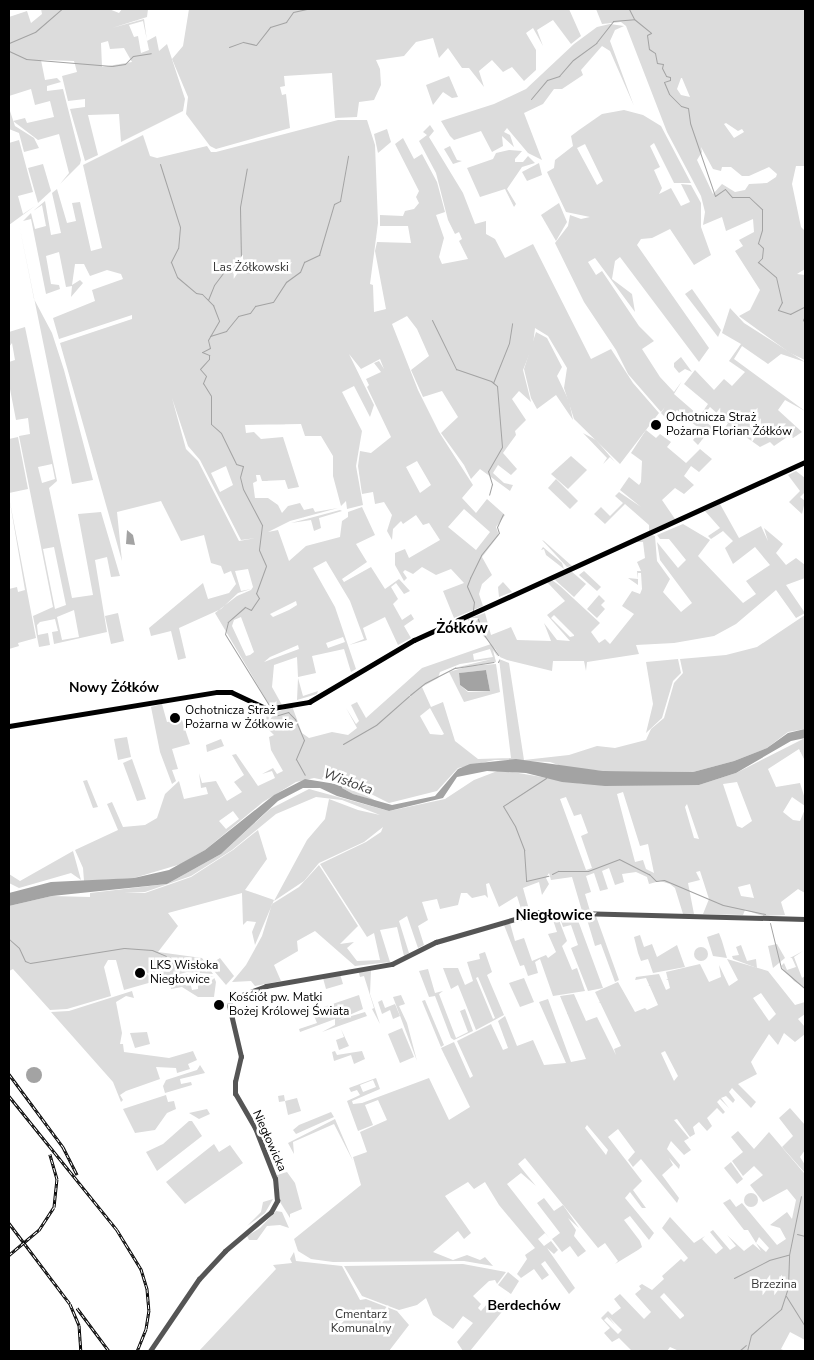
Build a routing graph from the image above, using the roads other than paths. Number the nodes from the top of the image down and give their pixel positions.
1 (805, 462) edge
2 (9, 726) edge
3 (805, 919) edge
4 (150, 1351) edge

1 - 2 main road
3 - 4 street, Niegłowicka

